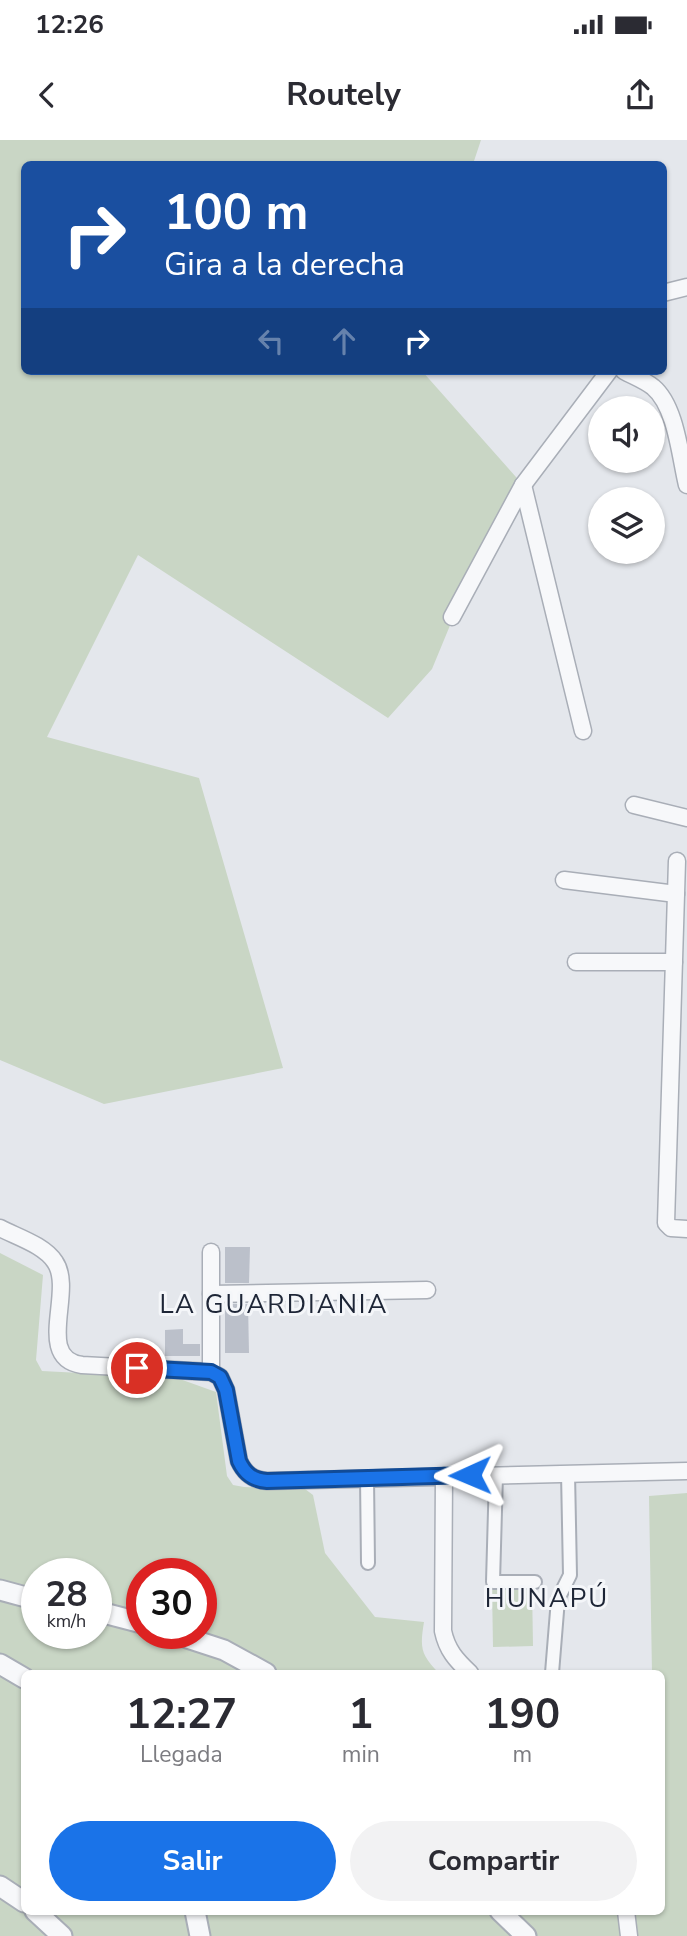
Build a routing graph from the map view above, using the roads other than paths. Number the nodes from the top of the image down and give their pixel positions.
1 (687, 287) edge
2 (667, 292) edge
3 (606, 375) edge
4 (631, 375) edge
5 (523, 485) junction
6 (687, 485) edge
7 (452, 617) dead end
8 (583, 731) dead end
9 (634, 806) dead end
10 (687, 818) edge
11 (677, 861) dead end
12 (564, 880) dead end
13 (676, 894) junction
14 (576, 962) dead end
15 (674, 962) junction
16 (0, 1228) edge
17 (687, 1229) edge
18 (211, 1252) dead end
19 (427, 1290) dead end
20 (211, 1294) junction
21 (211, 1372) junction
22 (687, 1471) edge
23 (568, 1473) junction
24 (496, 1475) junction
25 (444, 1476) junction
26 (367, 1478) junction
27 (368, 1563) dead end
28 (535, 1582) dead end
29 (0, 1590) edge
30 (21, 1596) edge
31 (217, 1648) edge
32 (0, 1664) edge
33 (261, 1670) edge
34 (467, 1670) edge
35 (552, 1670) edge
36 (21, 1676) edge
37 (0, 1886) edge
38 (21, 1900) edge
39 (39, 1915) edge
40 (196, 1915) edge
41 (504, 1915) edge
42 (626, 1915) edge
43 (62, 1936) edge
44 (200, 1936) edge
45 (526, 1936) edge
46 (629, 1936) edge

1 - 2 street
3 - 5 street
4 - 6 street
5 - 7 street
5 - 8 street
9 - 10 street
11 - 13 street
12 - 13 street
13 - 15 street
14 - 15 street
15 - 17 street
16 - 21 street
18 - 20 street
19 - 20 street
20 - 21 street
21 - 26 street
22 - 23 street
23 - 24 street
23 - 35 street
24 - 25 street
24 - 28 street
25 - 26 street
25 - 34 street
26 - 27 street
29 - 30 street
31 - 33 street
32 - 36 street
37 - 38 street
39 - 43 street
40 - 44 street
41 - 45 street
42 - 46 street

